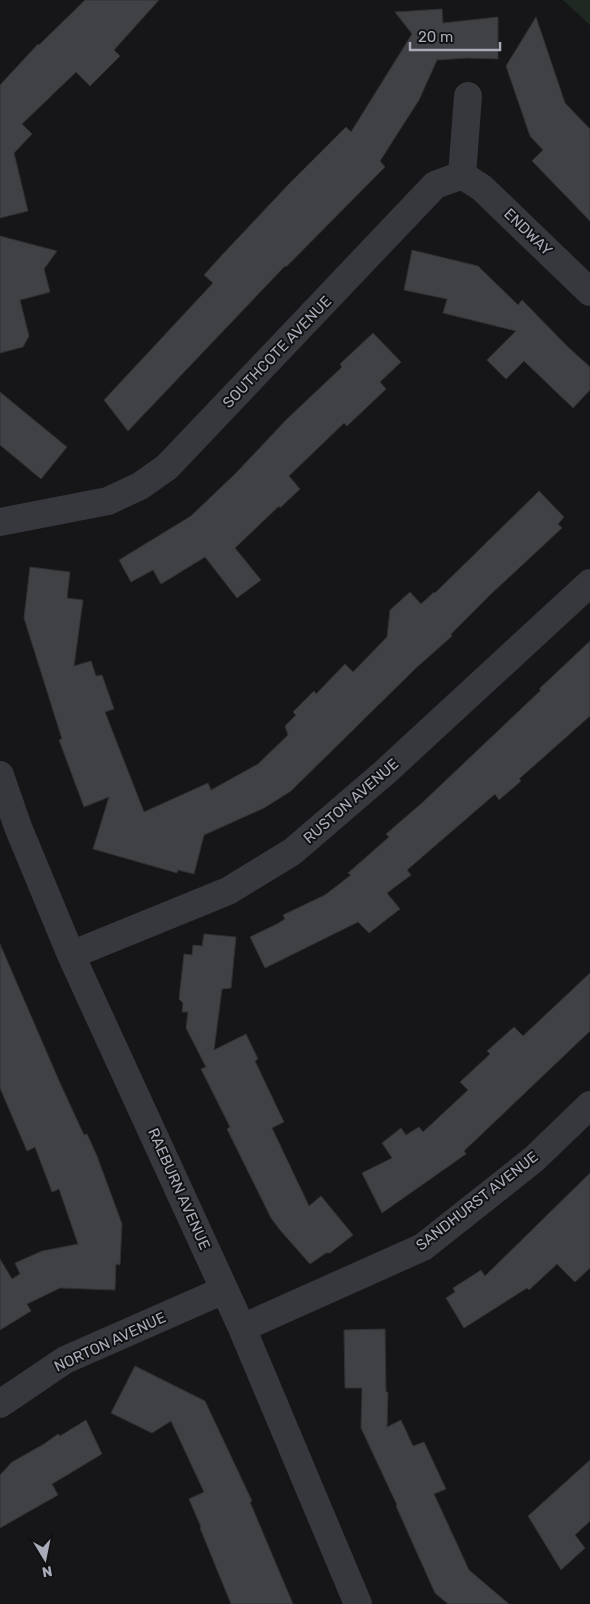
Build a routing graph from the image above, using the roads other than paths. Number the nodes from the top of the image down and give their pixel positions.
1 (468, 96) dead end
2 (462, 175) junction
3 (590, 292) edge
4 (0, 522) edge
5 (590, 582) edge
6 (0, 774) edge
7 (9, 831) edge
8 (70, 955) junction
9 (590, 1105) edge
10 (224, 1290) junction
11 (242, 1328) junction
12 (0, 1404) edge
13 (358, 1604) edge

1 - 2 street
2 - 3 street, ENDWAY
2 - 4 street, SOUTHCOTE AVENUE
5 - 8 street, RUSTON AVENUE
6 - 7 street, RAEBURN AVENUE
7 - 8 street, RAEBURN AVENUE
8 - 10 street, RAEBURN AVENUE
9 - 11 street, SANDHURST AVENUE
10 - 11 street, RAEBURN AVENUE
10 - 12 street, NORTON AVENUE
11 - 13 street, RAEBURN AVENUE

